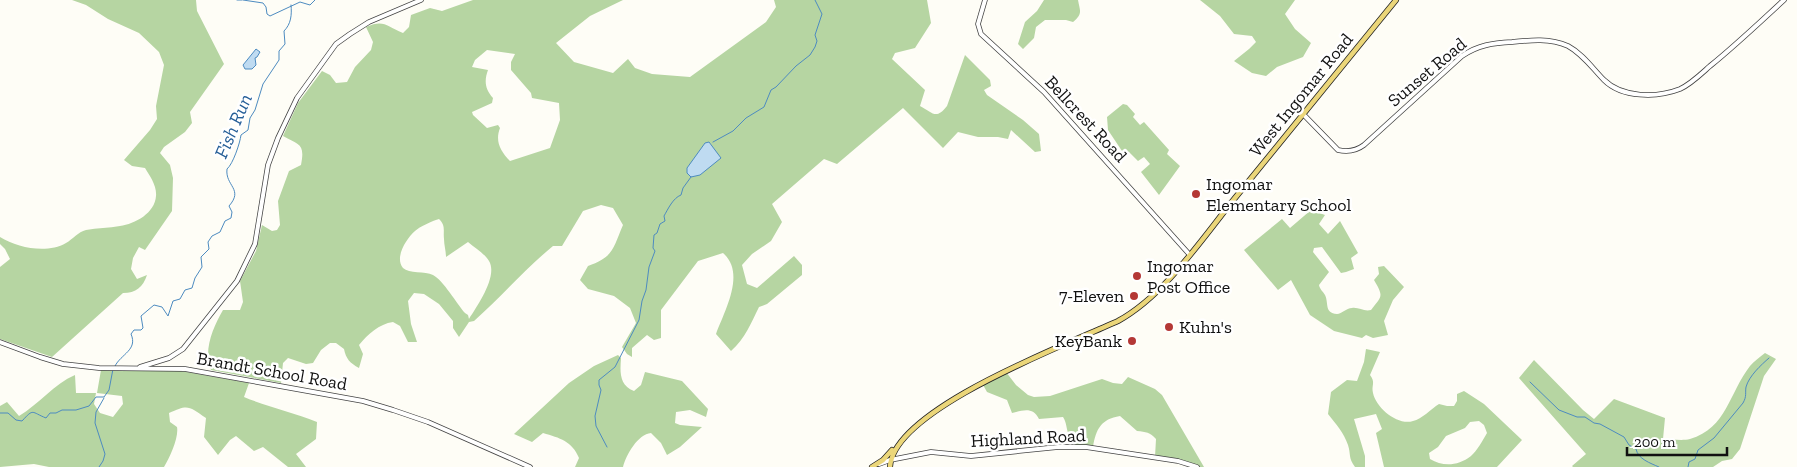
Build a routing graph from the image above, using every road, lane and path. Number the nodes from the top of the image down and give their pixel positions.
1 (422, 0) edge
2 (986, 0) edge
3 (1396, 0) edge
4 (1784, 0) edge
5 (1303, 114) junction
6 (1189, 254) junction
7 (0, 342) edge
8 (135, 368) junction
9 (898, 443) junction
10 (890, 460) junction
11 (530, 467) edge
12 (873, 467) edge
13 (890, 467) edge
14 (1197, 467) edge

1 - 8 street
2 - 6 street, Bellcrest Road
3 - 5 main road, West Ingomar Road
4 - 5 street, Sunset Road
5 - 6 main road, West Ingomar Road
6 - 9 main road, West Ingomar Road
7 - 8 street, Brandt School Road
8 - 11 street, Brandt School Road
9 - 10 main road, West Ingomar Road
9 - 12 main road
10 - 12 street
10 - 13 main road
10 - 14 street, Highland Road

